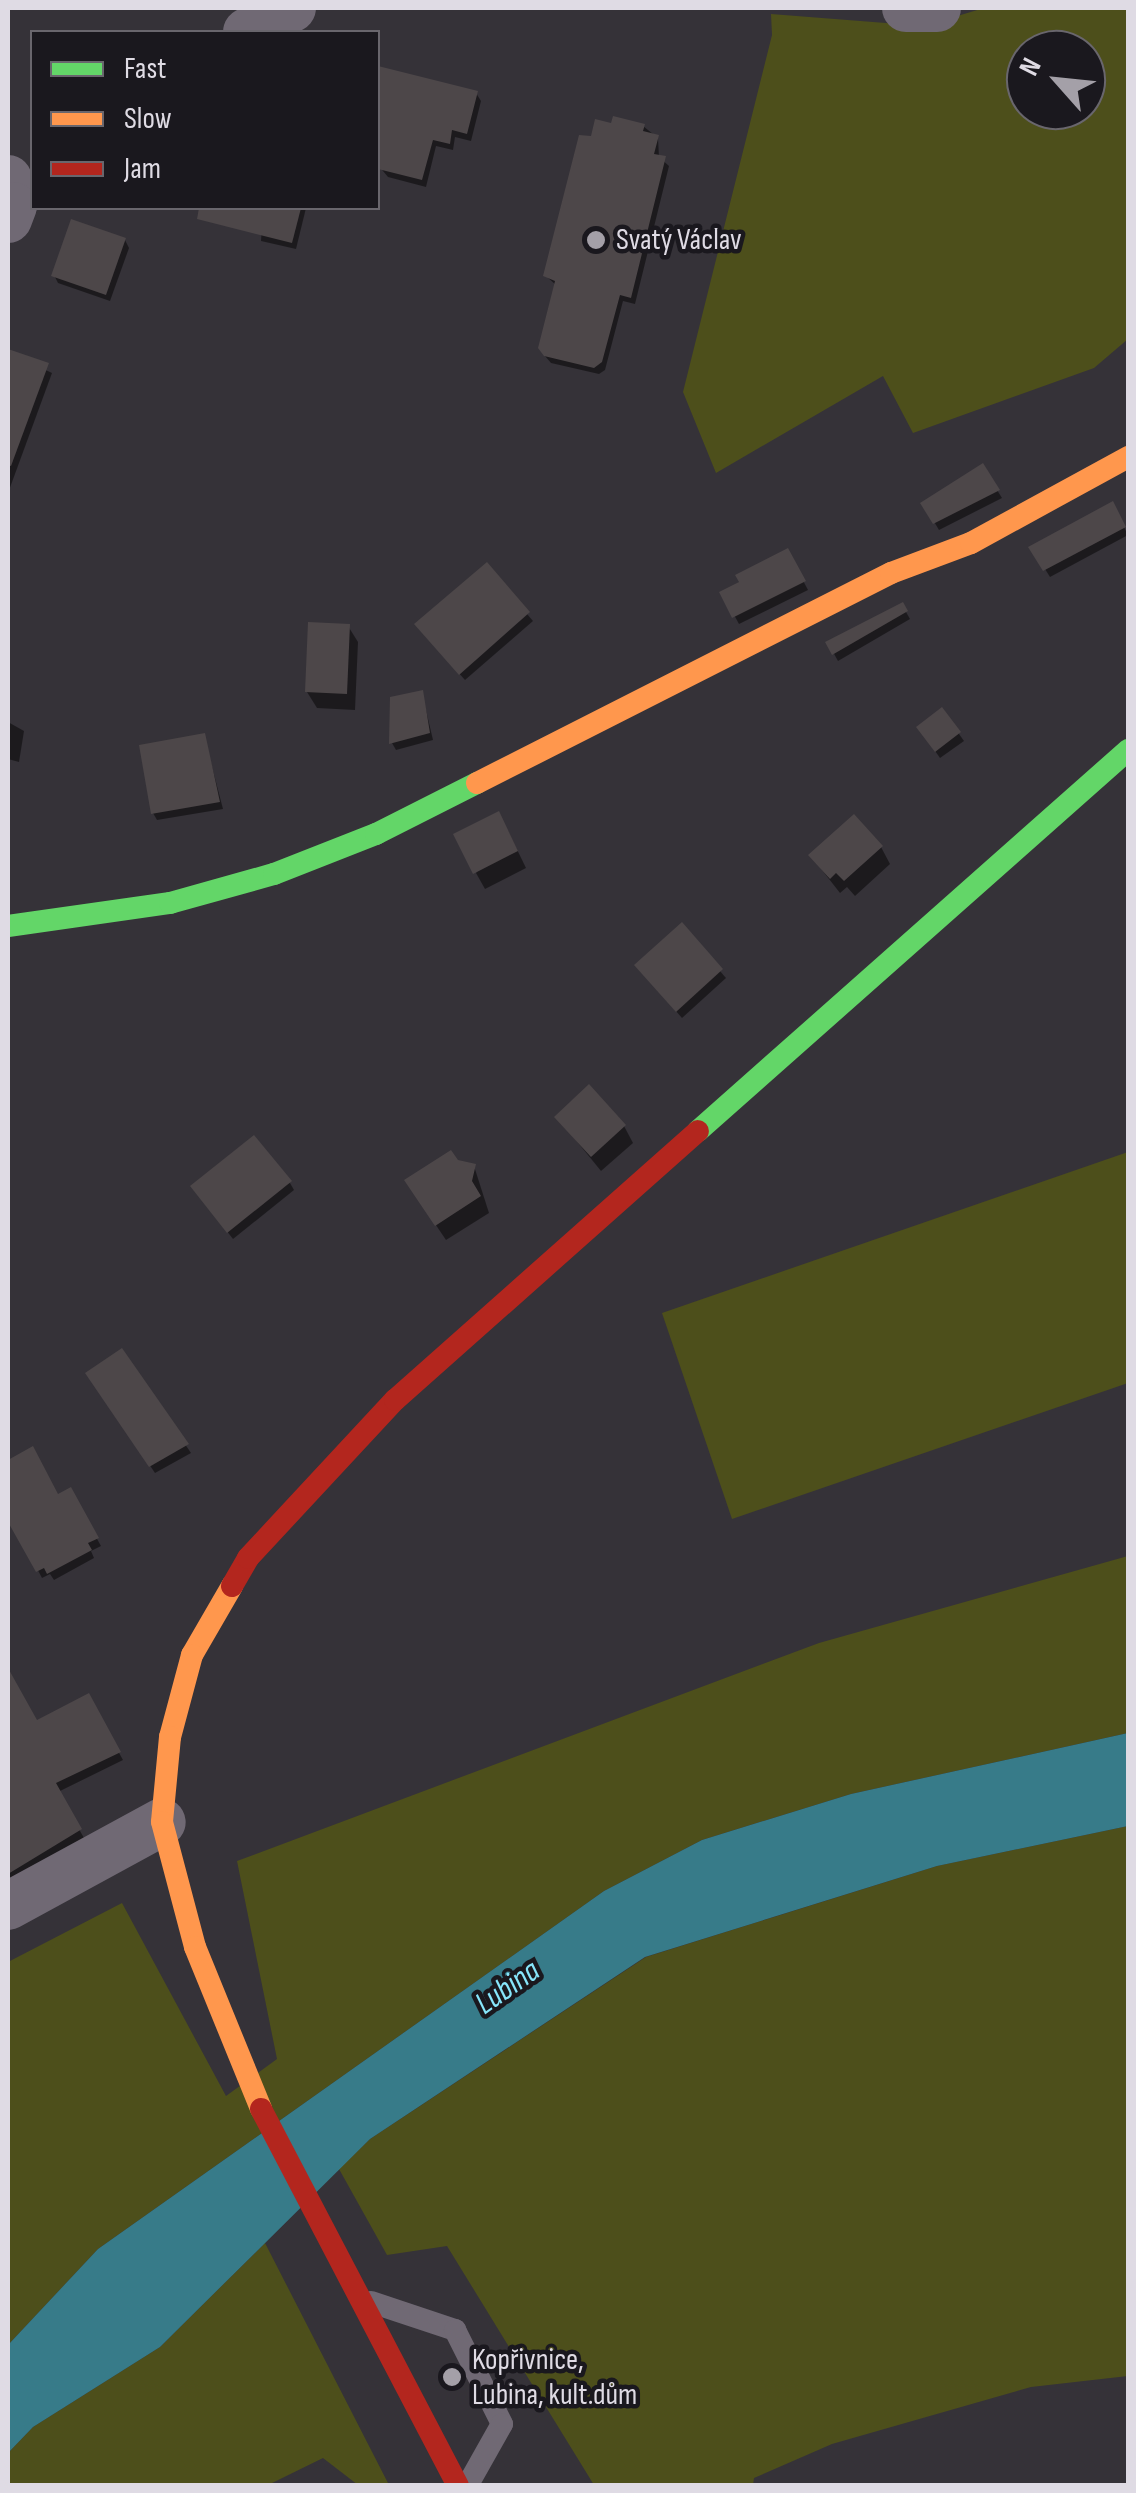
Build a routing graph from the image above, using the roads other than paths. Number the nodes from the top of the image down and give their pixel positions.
1 (292, 8) edge
2 (906, 8) edge
3 (937, 8) edge
4 (252, 30) edge
5 (1128, 458) edge
6 (1128, 750) edge
7 (8, 926) edge
8 (162, 1822) junction
9 (8, 1906) edge
10 (363, 2299) junction
11 (458, 2486) edge
12 (467, 2486) edge

1 - 4 street
2 - 3 street
5 - 7 street
6 - 8 street
8 - 9 street
8 - 10 street
10 - 11 street
10 - 12 lane

